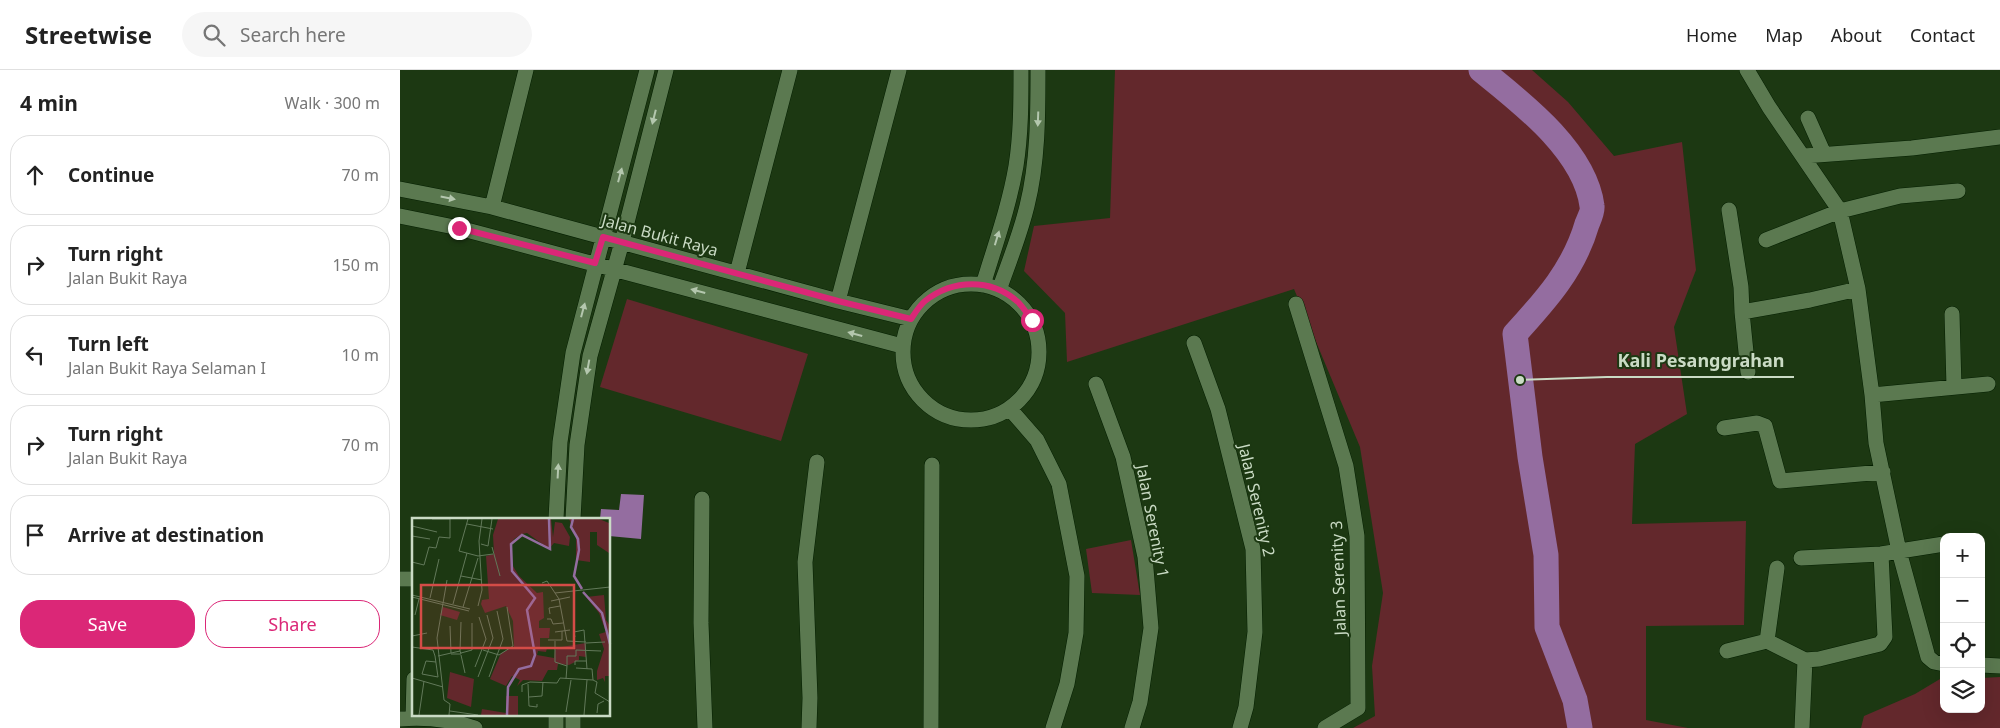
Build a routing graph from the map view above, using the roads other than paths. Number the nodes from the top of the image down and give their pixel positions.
1 (526, 70) edge
2 (647, 70) edge
3 (666, 70) edge
4 (790, 70) edge
5 (899, 70) edge
6 (1021, 70) edge
7 (1038, 70) edge
8 (1747, 70) edge
9 (1808, 118) dead end
10 (2000, 137) edge
11 (1824, 154) junction
12 (1804, 156) junction
13 (400, 189) edge
14 (1958, 191) dead end
15 (492, 207) junction
16 (1729, 210) dead end
17 (1840, 212) junction
18 (400, 216) edge
19 (603, 237) junction
20 (1766, 240) dead end
21 (622, 242) junction
22 (595, 263) junction
23 (614, 269) junction
24 (737, 274) junction
25 (983, 285) junction
26 (1858, 289) junction
27 (999, 290) junction
28 (838, 301) junction
29 (1296, 304) dead end
30 (1742, 312) junction
31 (1952, 314) dead end
32 (911, 319) junction
33 (1194, 343) dead end
34 (902, 346) junction
35 (1748, 372) dead end
36 (1096, 384) dead end
37 (1988, 384) dead end
38 (1954, 388) junction
39 (1872, 395) junction
40 (1010, 409) junction
41 (1724, 428) dead end
42 (817, 462) dead end
43 (932, 466) dead end
44 (1883, 472) junction
45 (702, 499) dead end
46 (556, 518) edge
47 (573, 518) edge
48 (1940, 545) edge
49 (1900, 551) junction
50 (1881, 554) junction
51 (1801, 558) dead end
52 (1777, 568) dead end
53 (1767, 641) junction
54 (1727, 651) dead end
55 (1805, 660) junction
56 (1940, 663) edge
57 (1985, 665) edge
58 (2000, 666) edge
59 (412, 689) edge
60 (406, 718) edge
61 (475, 728) edge
62 (705, 728) edge
63 (810, 728) edge
64 (931, 728) edge
65 (1053, 728) edge
66 (1132, 728) edge
67 (1240, 728) edge
68 (1325, 728) edge
69 (1802, 728) edge

1 - 15 street
19 -> 2 street
3 -> 21 street
4 - 24 street
5 - 28 street
25 -> 6 street
7 -> 27 street
8 - 12 street
9 - 11 street
10 - 11 street
11 - 12 street
12 - 17 street
13 -> 15 street, Jalan Bukit Raya
14 - 17 street
15 - 19 street, Jalan Bukit Raya
16 - 30 street
17 - 20 street
17 - 26 street
18 - 22 street
19 - 21 street, Jalan Bukit Raya
19 - 22 street
21 - 23 street
21 - 24 street, Jalan Bukit Raya
22 - 23 street
46 -> 22 street
34 -> 23 street
23 -> 47 street
24 - 28 street, Jalan Bukit Raya
25 - 27 street
25 - 32 street
26 - 30 street
26 - 39 street
27 - 40 street
28 - 32 street, Jalan Bukit Raya
29 - 68 street, Jalan Serenity 3
30 - 35 street
31 - 38 street
32 - 34 street
33 - 67 street, Jalan Serenity 2
34 - 40 street
36 - 66 street, Jalan Serenity 1
37 - 38 street
38 - 39 street
39 - 44 street
40 - 65 street
41 - 44 street
42 - 63 street
43 - 64 street
44 - 49 street
45 - 62 street
48 - 49 street
49 - 50 street
49 - 56 street
50 - 51 street
50 - 55 street
52 - 53 street
53 - 54 street
53 - 55 street
55 - 69 street
57 - 58 street
59 - 60 street
60 - 61 street

